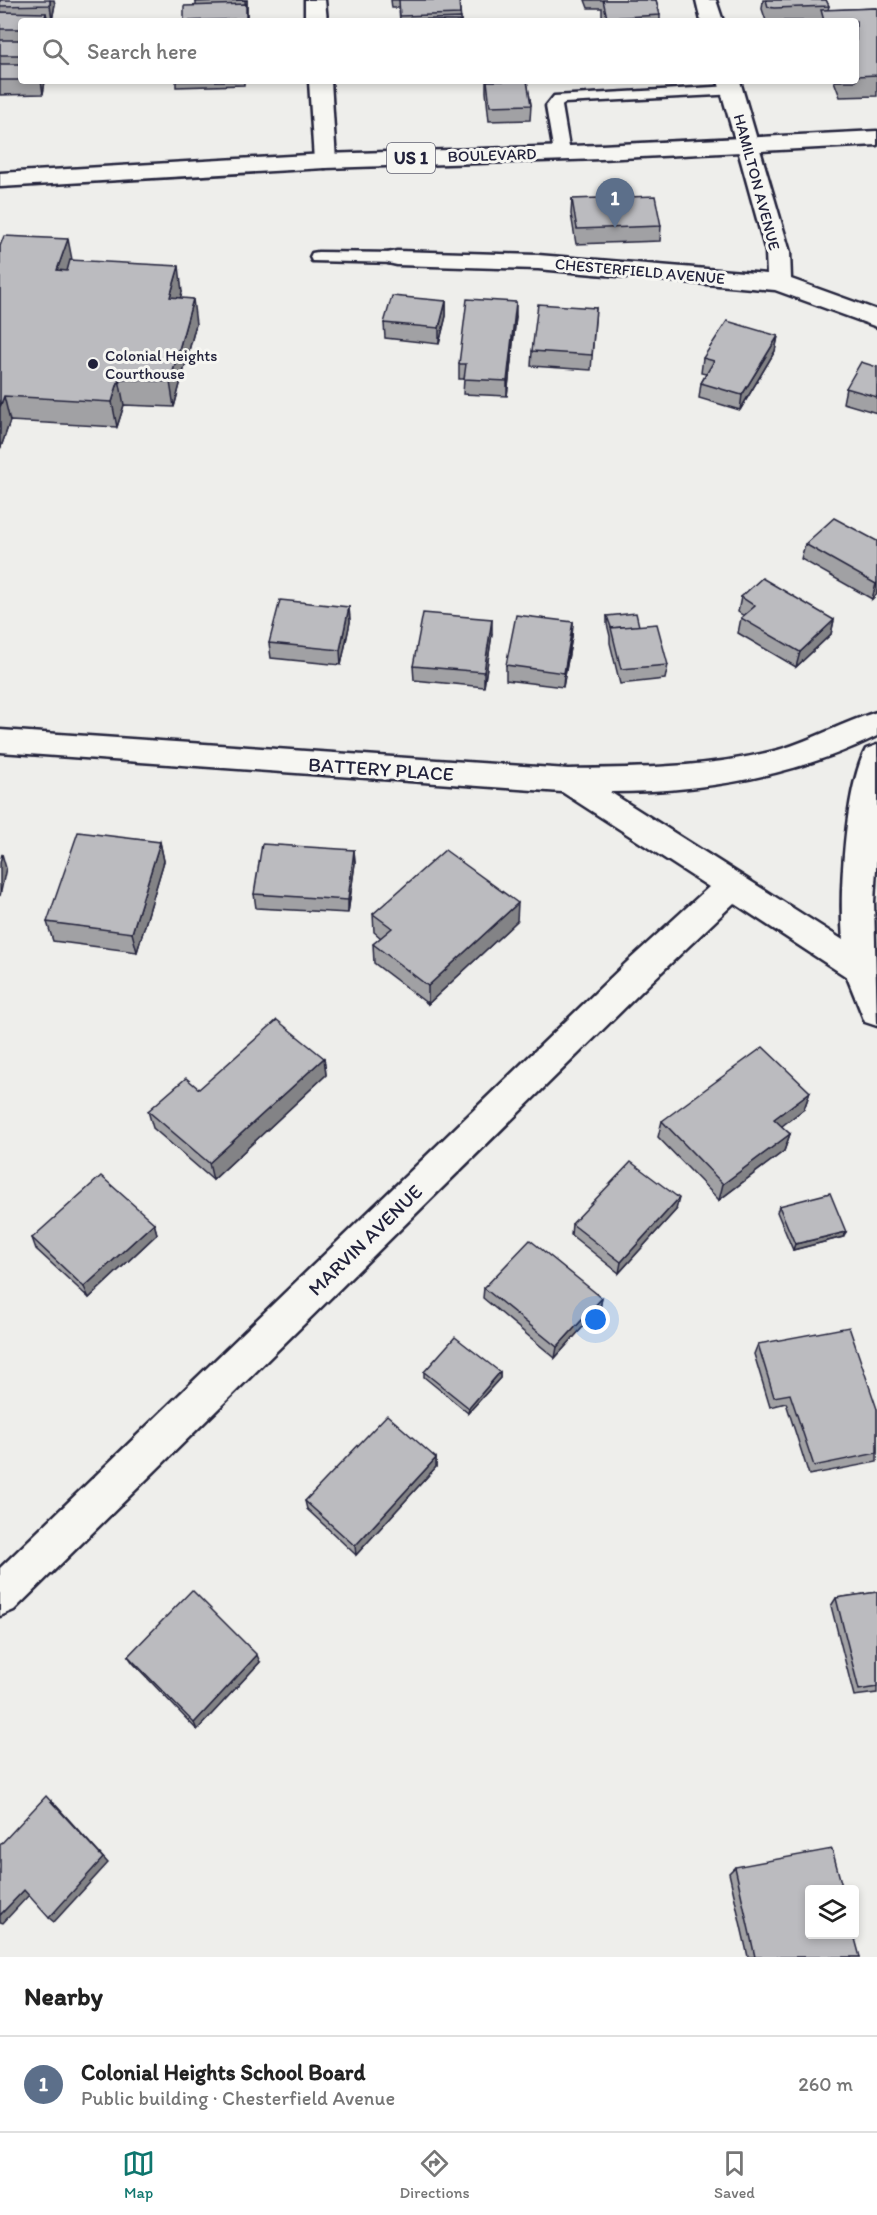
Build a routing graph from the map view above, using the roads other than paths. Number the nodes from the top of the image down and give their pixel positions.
1 (315, 0) edge
2 (706, 0) edge
3 (316, 18) edge
4 (711, 18) edge
5 (320, 84) edge
6 (730, 86) edge
7 (877, 138) edge
8 (747, 143) junction
9 (562, 153) junction
10 (325, 161) junction
11 (0, 180) edge
12 (318, 257) dead end
13 (397, 258) joint
14 (779, 284) junction
15 (877, 319) edge
16 (877, 723) edge
17 (0, 741) edge
18 (877, 757) edge
19 (568, 781) junction
20 (732, 885) junction
21 (862, 969) junction
22 (877, 1012) edge
23 (0, 1596) edge

1 - 3 street
2 - 4 street
5 - 10 street
6 - 8 street, HAMILTON AVENUE
6 - 9 lane
7 - 8 street, BOULEVARD / US 1
8 - 9 street, BOULEVARD / US 1
8 - 14 street, HAMILTON AVENUE
9 - 10 street, BOULEVARD / US 1
10 - 11 street, BOULEVARD / US 1
12 - 13 lane
13 - 14 street, CHESTERFIELD AVENUE
14 - 15 street, CHESTERFIELD AVENUE
16 - 19 street
17 - 19 street, BATTERY PLACE
18 - 21 street
19 - 20 street, BATTERY PLACE
20 - 21 street, BATTERY PLACE
20 - 23 street, MARVIN AVENUE
21 - 22 street

